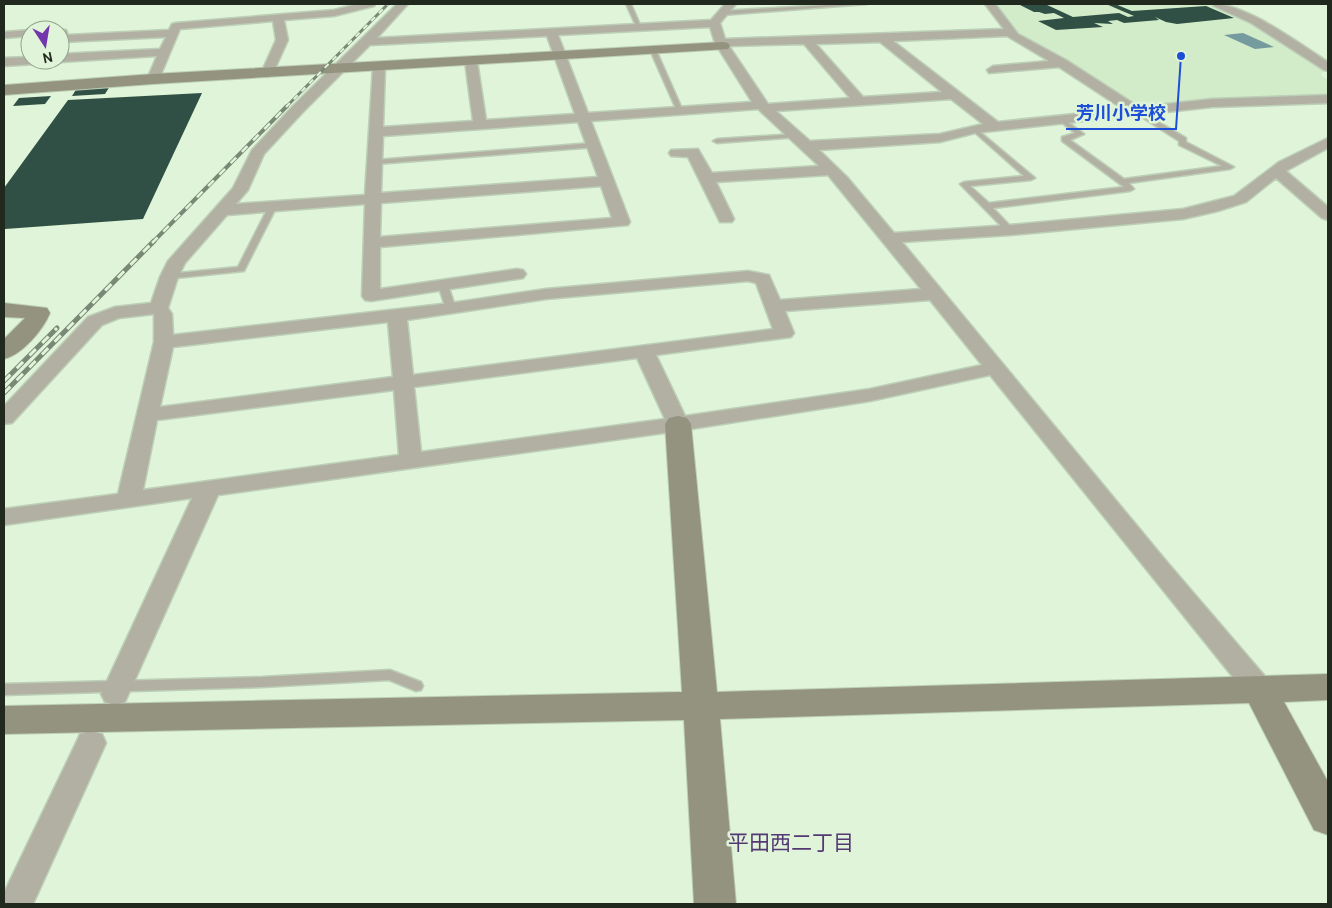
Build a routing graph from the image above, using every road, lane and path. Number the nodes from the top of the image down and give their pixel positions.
1 (301, 4) edge
2 (370, 4) edge
3 (402, 4) edge
4 (628, 4) edge
5 (731, 4) edge
6 (864, 4) edge
7 (990, 4) edge
8 (1218, 4) edge
9 (723, 13) junction
10 (303, 16) junction
11 (278, 18) junction
12 (714, 23) junction
13 (638, 26) junction
14 (551, 32) junction
15 (1011, 32) junction
16 (174, 33) junction
17 (20, 34) edge
18 (4, 35) edge
19 (70, 38) edge
20 (882, 38) junction
21 (808, 41) junction
22 (365, 42) junction
23 (722, 45) junction
24 (653, 50) junction
25 (166, 52) junction
26 (558, 56) junction
27 (70, 57) edge
28 (20, 61) edge
29 (470, 61) junction
30 (4, 62) edge
31 (1062, 63) junction
32 (379, 67) junction
33 (1328, 67) edge
34 (340, 69) junction
35 (994, 70) dead end
36 (267, 73) junction
37 (153, 79) junction
38 (4, 90) edge
39 (953, 95) junction
40 (1328, 99) edge
41 (859, 101) junction
42 (763, 107) junction
43 (680, 111) junction
44 (1136, 111) junction
45 (582, 118) junction
46 (1062, 120) junction
47 (480, 125) junction
48 (995, 127) junction
49 (974, 130) junction
50 (377, 132) junction
51 (717, 141) dead end
52 (802, 141) junction
53 (1328, 142) edge
54 (593, 145) junction
55 (676, 153) dead end
56 (376, 162) junction
57 (832, 170) junction
58 (1277, 171) junction
59 (707, 178) junction
60 (606, 181) junction
61 (1123, 181) junction
62 (374, 199) junction
63 (273, 206) junction
64 (987, 206) junction
65 (224, 210) junction
66 (1328, 215) edge
67 (726, 219) dead end
68 (1010, 230) junction
69 (887, 238) junction
70 (371, 243) junction
71 (517, 274) dead end
72 (169, 277) junction
73 (443, 285) junction
74 (934, 294) junction
75 (774, 306) junction
76 (159, 308) junction
77 (451, 309) junction
78 (4, 310) edge
79 (397, 316) junction
80 (164, 342) junction
81 (4, 352) edge
82 (644, 352) junction
83 (994, 368) junction
84 (402, 382) junction
85 (148, 415) junction
86 (4, 418) edge
87 (678, 424) junction
88 (411, 460) junction
89 (209, 488) junction
90 (128, 499) junction
91 (4, 517) edge
92 (416, 686) dead end
93 (1328, 686) edge
94 (1259, 688) junction
95 (4, 690) edge
96 (117, 690) junction
97 (702, 706) junction
98 (4, 720) edge
99 (92, 743) dead end
100 (1328, 818) edge
101 (16, 904) edge
102 (715, 904) edge

1 - 10 street
2 - 10 street
3 - 22 street
4 - 13 lane
5 - 9 street
6 - 9 lane
7 - 15 street
8 - 33 street
9 - 12 street
10 - 11 street
11 - 16 street
11 - 36 street
12 - 13 street
12 - 23 street
13 - 14 street
14 - 22 street
14 - 26 street
15 - 20 street
15 - 31 street
16 - 19 street
16 - 25 street
17 - 18 street
20 - 21 street
20 - 39 street
21 - 23 street
21 - 41 street
22 - 34 street
23 - 24 street
23 - 42 street
24 - 26 street
24 - 43 lane
25 - 27 street
25 - 37 street
26 - 29 street
26 - 45 street
28 - 30 street
29 - 32 street
29 - 47 street
31 - 35 street
31 - 44 street
32 - 34 street
32 - 50 street
34 - 36 street
34 - 65 street
36 - 37 street
37 - 38 street
39 - 41 street
39 - 48 street
40 - 44 street
41 - 42 street
42 - 43 street
42 - 52 street
43 - 45 street
44 - 46 street
44 - 61 lane
45 - 47 street
45 - 54 street
46 - 48 street
46 - 61 lane
47 - 50 street
48 - 49 street
49 - 52 street
49 - 64 lane
50 - 56 street
51 - 52 lane
52 - 57 street
53 - 58 street
54 - 56 lane
54 - 60 street
55 - 59 street
56 - 62 street
57 - 59 street
57 - 69 street
58 - 66 street
58 - 68 street
59 - 67 street
60 - 62 street
60 - 70 street
61 - 64 lane
62 - 63 street
62 - 70 street
63 - 65 street
63 - 72 lane
64 - 68 lane
65 - 72 street
68 - 69 street
69 - 74 street
70 - 73 street
71 - 73 street
72 - 76 street
73 - 77 lane
74 - 75 street
74 - 83 street
75 - 77 street
75 - 82 street
76 - 80 street
76 - 86 street
77 - 79 street
78 - 81 street
79 - 80 street
79 - 84 street
80 - 85 street
82 - 84 street
82 - 87 street
83 - 87 street
83 - 94 street
84 - 85 street
84 - 88 street
85 - 90 street
87 - 88 street
87 - 97 street
88 - 89 street
89 - 90 street
89 - 96 street
90 - 91 street
92 - 96 lane
93 - 94 street
94 - 97 street
94 - 100 street
95 - 96 lane
97 - 98 street
97 - 102 street
99 - 101 street

